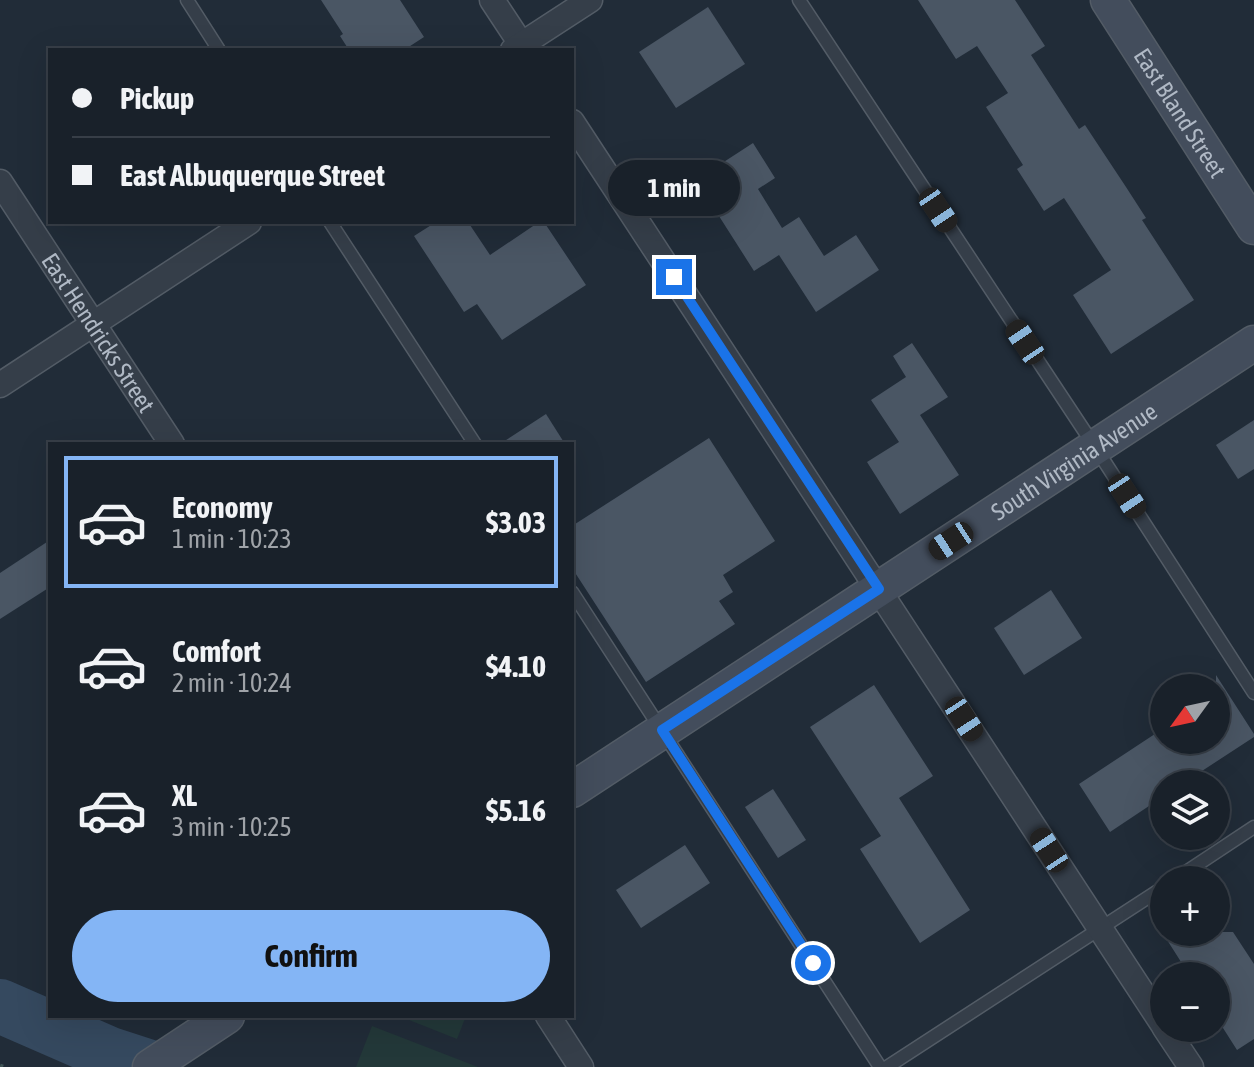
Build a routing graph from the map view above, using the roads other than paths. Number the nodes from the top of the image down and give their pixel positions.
1 (187, 0) edge
2 (492, 0) edge
3 (590, 0) edge
4 (799, 0) edge
5 (1108, 0) edge
6 (218, 48) edge
7 (520, 48) edge
8 (574, 125) edge
9 (0, 182) edge
10 (246, 224) edge
11 (331, 224) edge
12 (1254, 227) edge
13 (93, 324) junction
14 (1254, 343) edge
15 (0, 385) edge
16 (171, 442) edge
17 (474, 442) edge
18 (1095, 447) junction
19 (879, 589) junction
20 (574, 595) edge
21 (1254, 693) edge
22 (662, 730) junction
23 (574, 789) edge
24 (1254, 827) edge
25 (1195, 866) edge
26 (1150, 896) edge
27 (1101, 929) junction
28 (1150, 1004) edge
29 (224, 1018) edge
30 (549, 1018) edge
31 (1175, 1042) edge
32 (150, 1067) edge
33 (581, 1067) edge
34 (880, 1067) edge
35 (887, 1067) edge
36 (1191, 1067) edge

1 - 6 lane
2 - 7 street
3 - 7 street
4 - 18 lane
5 - 12 street, East Bland Street
8 - 19 street
9 - 13 street, East Hendricks Street
10 - 13 street
11 - 17 lane
13 - 15 street
13 - 16 street, East Hendricks Street
14 - 18 street, South Virginia Avenue
18 - 19 street, South Virginia Avenue
18 - 21 lane
19 - 22 street, South Virginia Avenue
19 - 27 street
20 - 22 lane
22 - 23 street, South Virginia Avenue
22 - 34 lane
24 - 25 lane
26 - 27 lane
27 - 28 street
27 - 35 lane
29 - 32 street
30 - 33 street
31 - 36 street

